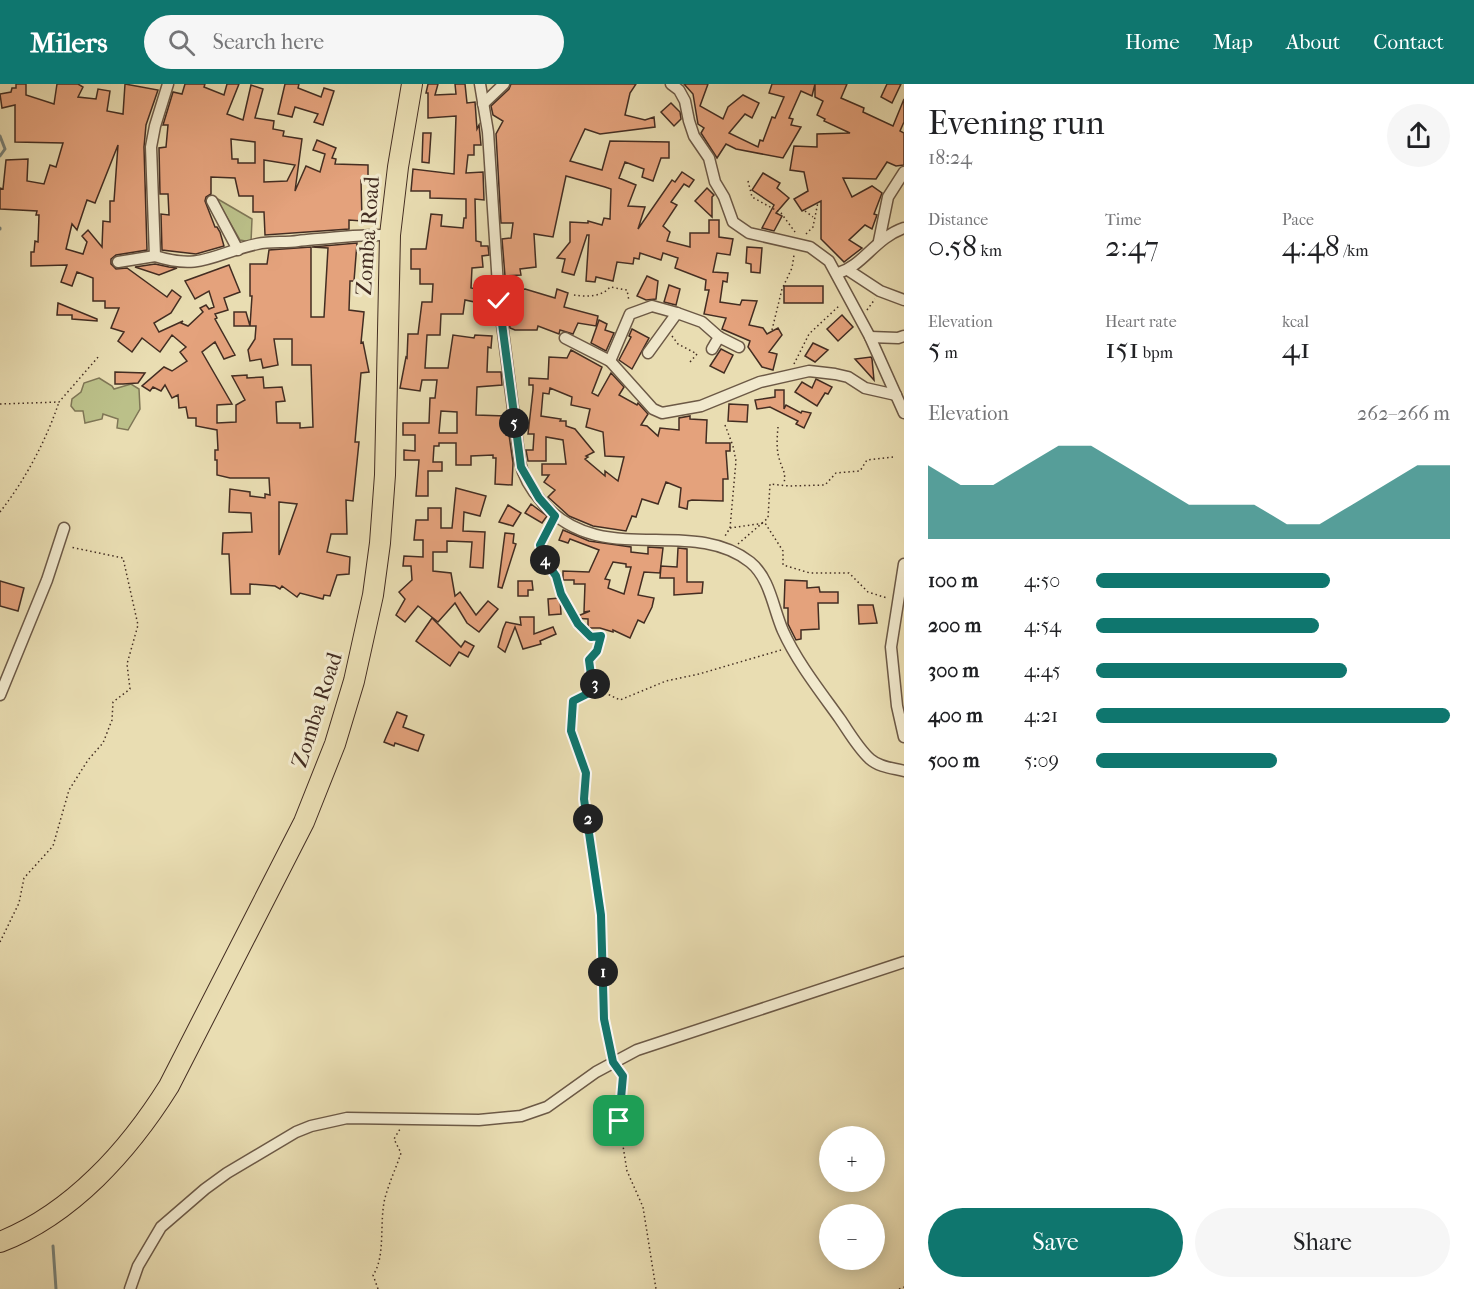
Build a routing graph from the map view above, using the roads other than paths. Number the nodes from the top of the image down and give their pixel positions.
1 (168, 84) edge
2 (412, 84) edge
3 (480, 84) edge
4 (504, 84) edge
5 (671, 84) edge
6 (483, 104) junction
7 (904, 172) edge
8 (212, 201) dead end
9 (904, 228) edge
10 (390, 235) junction
11 (879, 241) junction
12 (238, 250) junction
13 (155, 256) junction
14 (118, 262) dead end
15 (843, 272) junction
16 (904, 300) edge
17 (677, 313) junction
18 (904, 336) edge
19 (719, 337) junction
20 (870, 337) junction
21 (565, 338) dead end
22 (739, 347) dead end
23 (712, 349) dead end
24 (648, 353) dead end
25 (610, 361) junction
26 (896, 395) junction
27 (904, 414) edge
28 (64, 528) dead end
29 (904, 564) edge
30 (0, 695) edge
31 (904, 737) edge
32 (904, 771) edge
33 (904, 962) edge
34 (0, 1242) edge
35 (130, 1289) edge

1 - 13 street
2 - 10 highway, Zomba Road
3 - 6 street
4 - 6 street
5 - 15 street
6 - 32 street
7 - 11 street
8 - 12 street
9 - 11 street
10 - 12 street
10 - 34 highway, Zomba Road
11 - 15 street
12 - 13 street
13 - 14 street
15 - 16 street
15 - 20 street
17 - 19 street
17 - 24 street
17 - 25 street
18 - 20 street
19 - 22 street
19 - 23 street
20 - 26 street
21 - 25 street
25 - 26 street
26 - 27 street
28 - 30 street
29 - 31 street
33 - 35 street

